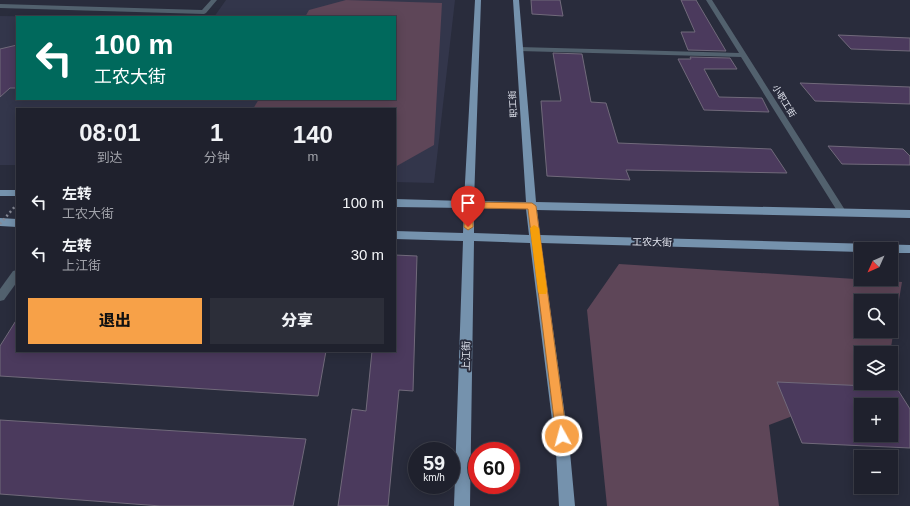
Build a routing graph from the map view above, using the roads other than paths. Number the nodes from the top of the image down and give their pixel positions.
1 (214, 0) edge
2 (478, 0) edge
3 (516, 0) edge
4 (710, 0) edge
5 (0, 6) edge
6 (519, 49) junction
7 (744, 55) junction
8 (0, 193) edge
9 (16, 193) edge
10 (396, 203) edge
11 (469, 205) junction
12 (532, 206) junction
13 (842, 212) junction
14 (910, 214) edge
15 (0, 223) edge
16 (16, 223) edge
17 (396, 235) edge
18 (468, 238) junction
19 (536, 240) junction
20 (910, 249) edge
21 (16, 275) edge
22 (0, 297) edge
23 (462, 506) edge
24 (567, 506) edge

1 - 5 street
2 - 11 main road
3 - 6 main road, 职工街
4 - 7 lane, 小职工街
6 - 7 lane
6 - 12 main road, 职工街
7 - 13 lane, 小职工街
8 - 9 main road
10 - 11 main road
11 - 12 main road
11 - 18 main road, 上江街
12 - 13 main road
12 - 19 main road
13 - 14 main road
15 - 16 main road
17 - 18 main road, 工农大街
18 - 19 main road, 工农大街
18 - 23 main road, 上江街
19 - 20 main road, 工农大街
19 - 24 main road
21 - 22 lane

